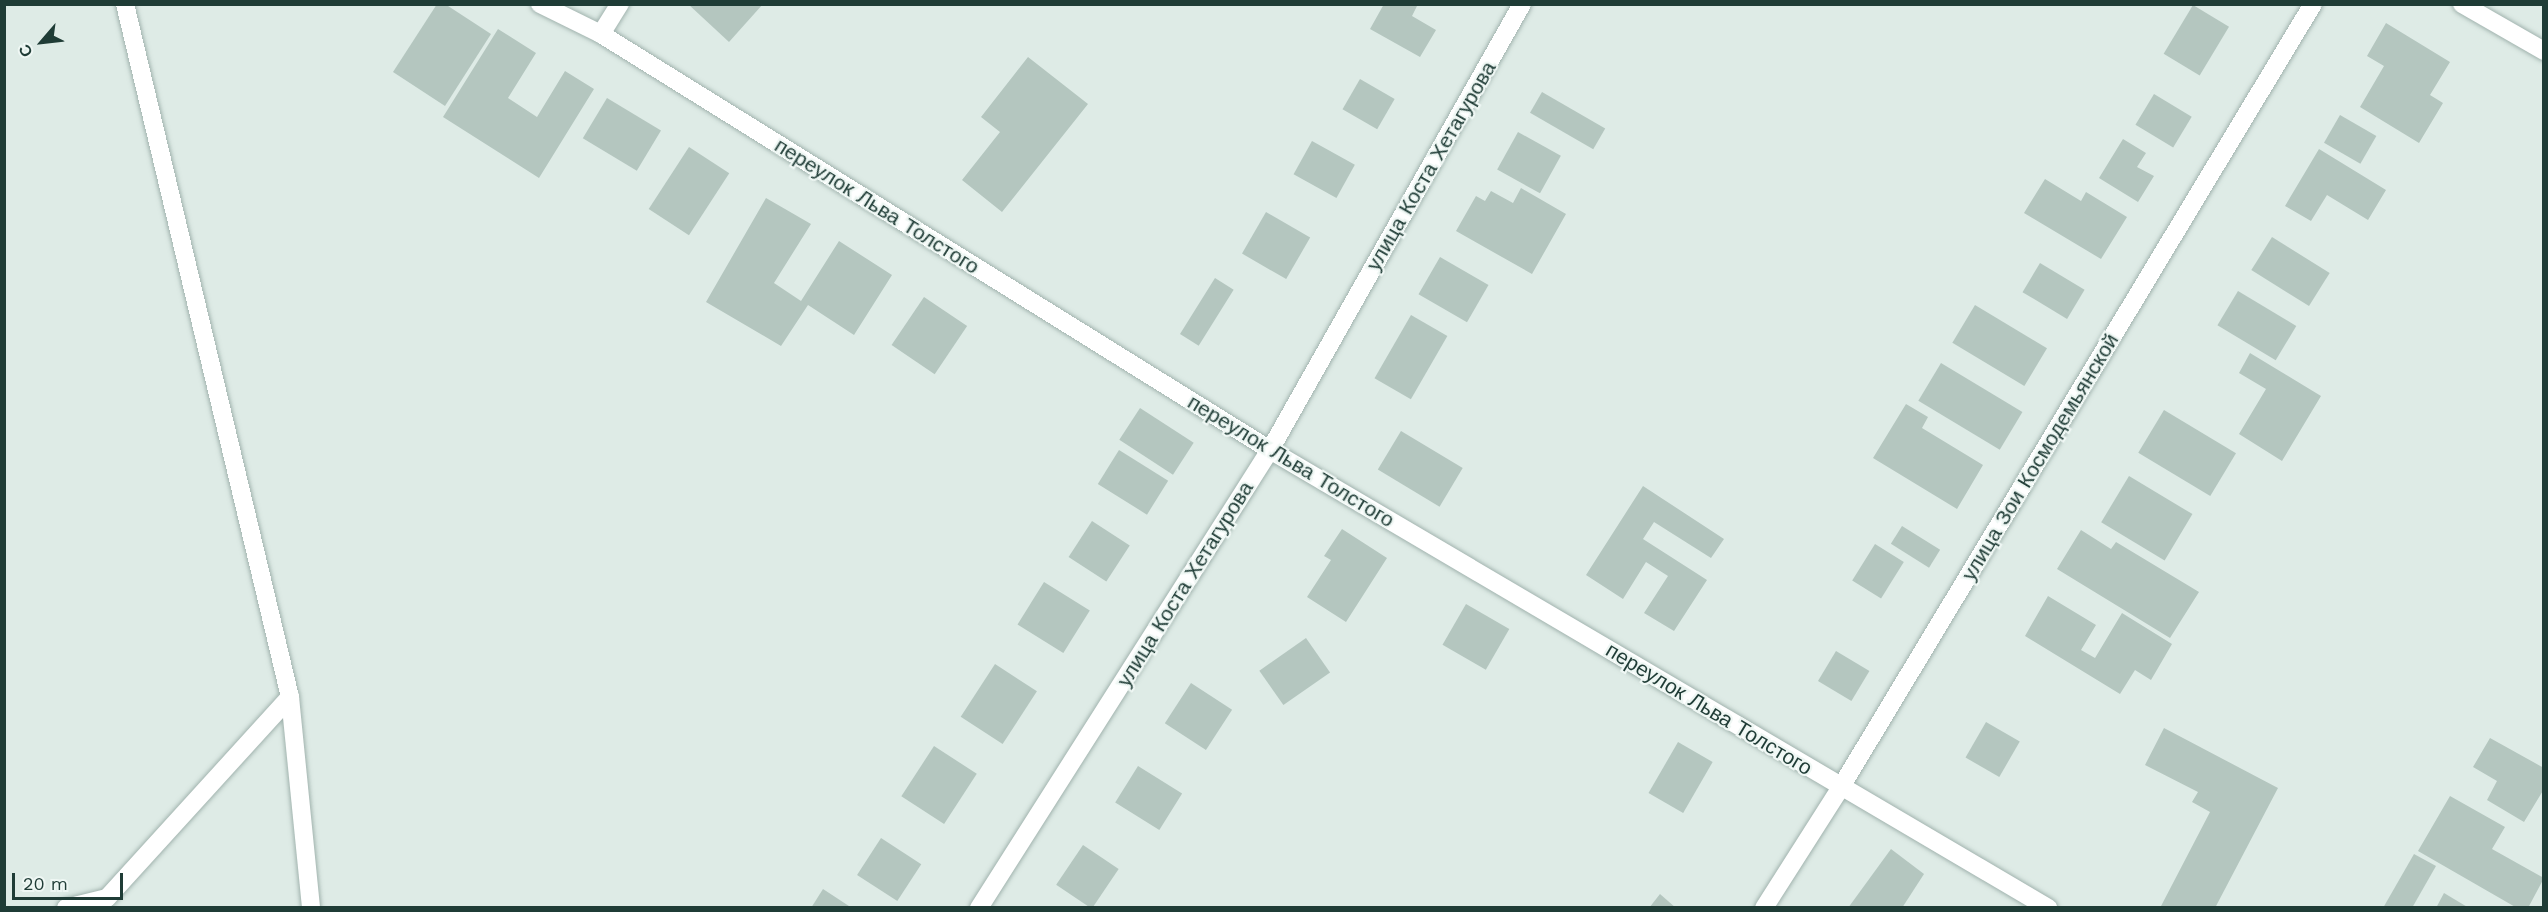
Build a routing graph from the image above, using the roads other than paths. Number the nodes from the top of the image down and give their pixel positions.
1 (125, 4) edge
2 (540, 4) edge
3 (620, 4) edge
4 (1522, 4) edge
5 (2313, 4) edge
6 (2462, 4) edge
7 (601, 34) junction
8 (2544, 51) edge
9 (1270, 450) junction
10 (290, 697) junction
11 (1841, 787) junction
12 (66, 908) edge
13 (311, 908) edge
14 (979, 908) edge
15 (1764, 908) edge
16 (2048, 908) edge

1 - 10 street
2 - 7 street, переулок Льва Толстого
3 - 7 street
4 - 9 street, улица Коста Хетагурова
5 - 11 street, улица Зои Космодемьянской
6 - 8 street
7 - 9 street, переулок Льва Толстого
9 - 11 street, переулок Льва Толстого
9 - 14 street, улица Коста Хетагурова
10 - 12 street
10 - 13 street
11 - 15 street, улица Зои Космодемьянской
11 - 16 street, переулок Льва Толстого

